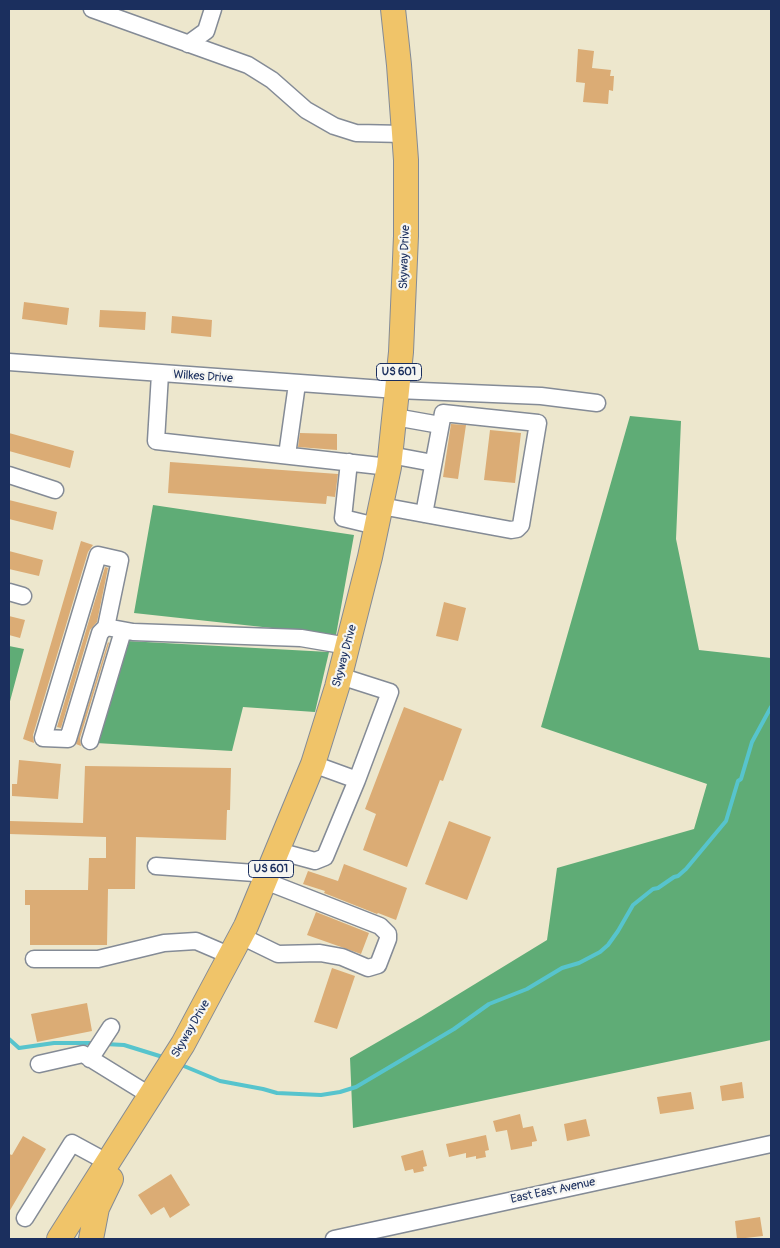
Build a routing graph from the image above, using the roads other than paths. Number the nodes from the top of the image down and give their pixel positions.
1 (92, 9) edge
2 (213, 9) edge
3 (393, 9) edge
4 (188, 44) junction
5 (405, 134) junction
6 (9, 362) edge
7 (160, 374) junction
8 (298, 384) junction
9 (398, 390) junction
10 (492, 394) junction
11 (541, 396) junction
12 (596, 403) dead end
13 (489, 417) junction
14 (395, 418) junction
15 (538, 422) junction
16 (440, 425) junction
17 (287, 455) junction
18 (389, 461) junction
19 (349, 462) junction
20 (433, 463) junction
21 (9, 475) edge
22 (55, 490) dead end
23 (424, 514) junction
24 (378, 516) junction
25 (106, 627) junction
26 (124, 631) junction
27 (348, 646) junction
28 (340, 676) junction
29 (90, 741) dead end
30 (313, 764) junction
31 (357, 780) junction
32 (278, 851) junction
33 (156, 866) dead end
34 (267, 878) junction
35 (236, 946) junction
36 (34, 959) dead end
37 (111, 1027) dead end
38 (90, 1059) junction
39 (39, 1064) dead end
40 (151, 1096) junction
41 (771, 1144) edge
42 (107, 1162) junction
43 (25, 1218) dead end
44 (351, 1237) edge
45 (59, 1239) edge
46 (91, 1239) edge
47 (334, 1239) edge

1 - 4 street
2 - 4 street
3 - 5 highway, Skyway Drive / US 601
4 - 5 street
5 - 9 highway, Skyway Drive / US 601
6 - 7 street, Wilkes Drive
7 - 8 street, Wilkes Drive
7 - 17 street
8 - 9 street, Wilkes Drive
8 - 17 street
9 - 10 street, Wilkes Drive
9 - 14 highway, Skyway Drive / US 601
10 - 11 street, Wilkes Drive
10 - 13 street
11 - 12 street, Wilkes Drive
11 - 15 street
13 - 15 street
13 - 16 street
14 - 16 street
14 - 18 highway, Skyway Drive / US 601
15 - 23 street
16 - 20 street
17 - 19 street
18 - 19 street
18 - 20 street
18 - 24 highway, Skyway Drive / US 601
19 - 24 street
20 - 23 street
21 - 22 street
23 - 24 street
24 - 27 highway, Skyway Drive / US 601
25 - 25 street
25 - 26 street
26 - 27 street
26 - 29 street
27 - 28 highway, Skyway Drive / US 601
28 - 30 highway, Skyway Drive / US 601
28 - 31 street
30 - 31 street
30 - 32 highway, Skyway Drive / US 601
31 - 32 street
32 - 34 highway, Skyway Drive / US 601
33 - 34 street
34 - 35 highway, Skyway Drive / US 601
34 - 35 street
35 - 36 street
35 - 40 highway, Skyway Drive / US 601
37 - 38 street
38 - 39 street
38 - 40 street
40 - 42 highway, Skyway Drive / US 601
40 - 46 highway, US 601
41 - 44 street, East East Avenue
42 - 43 street
42 - 45 highway, Skyway Drive / US 601
44 - 47 street, East East Avenue

